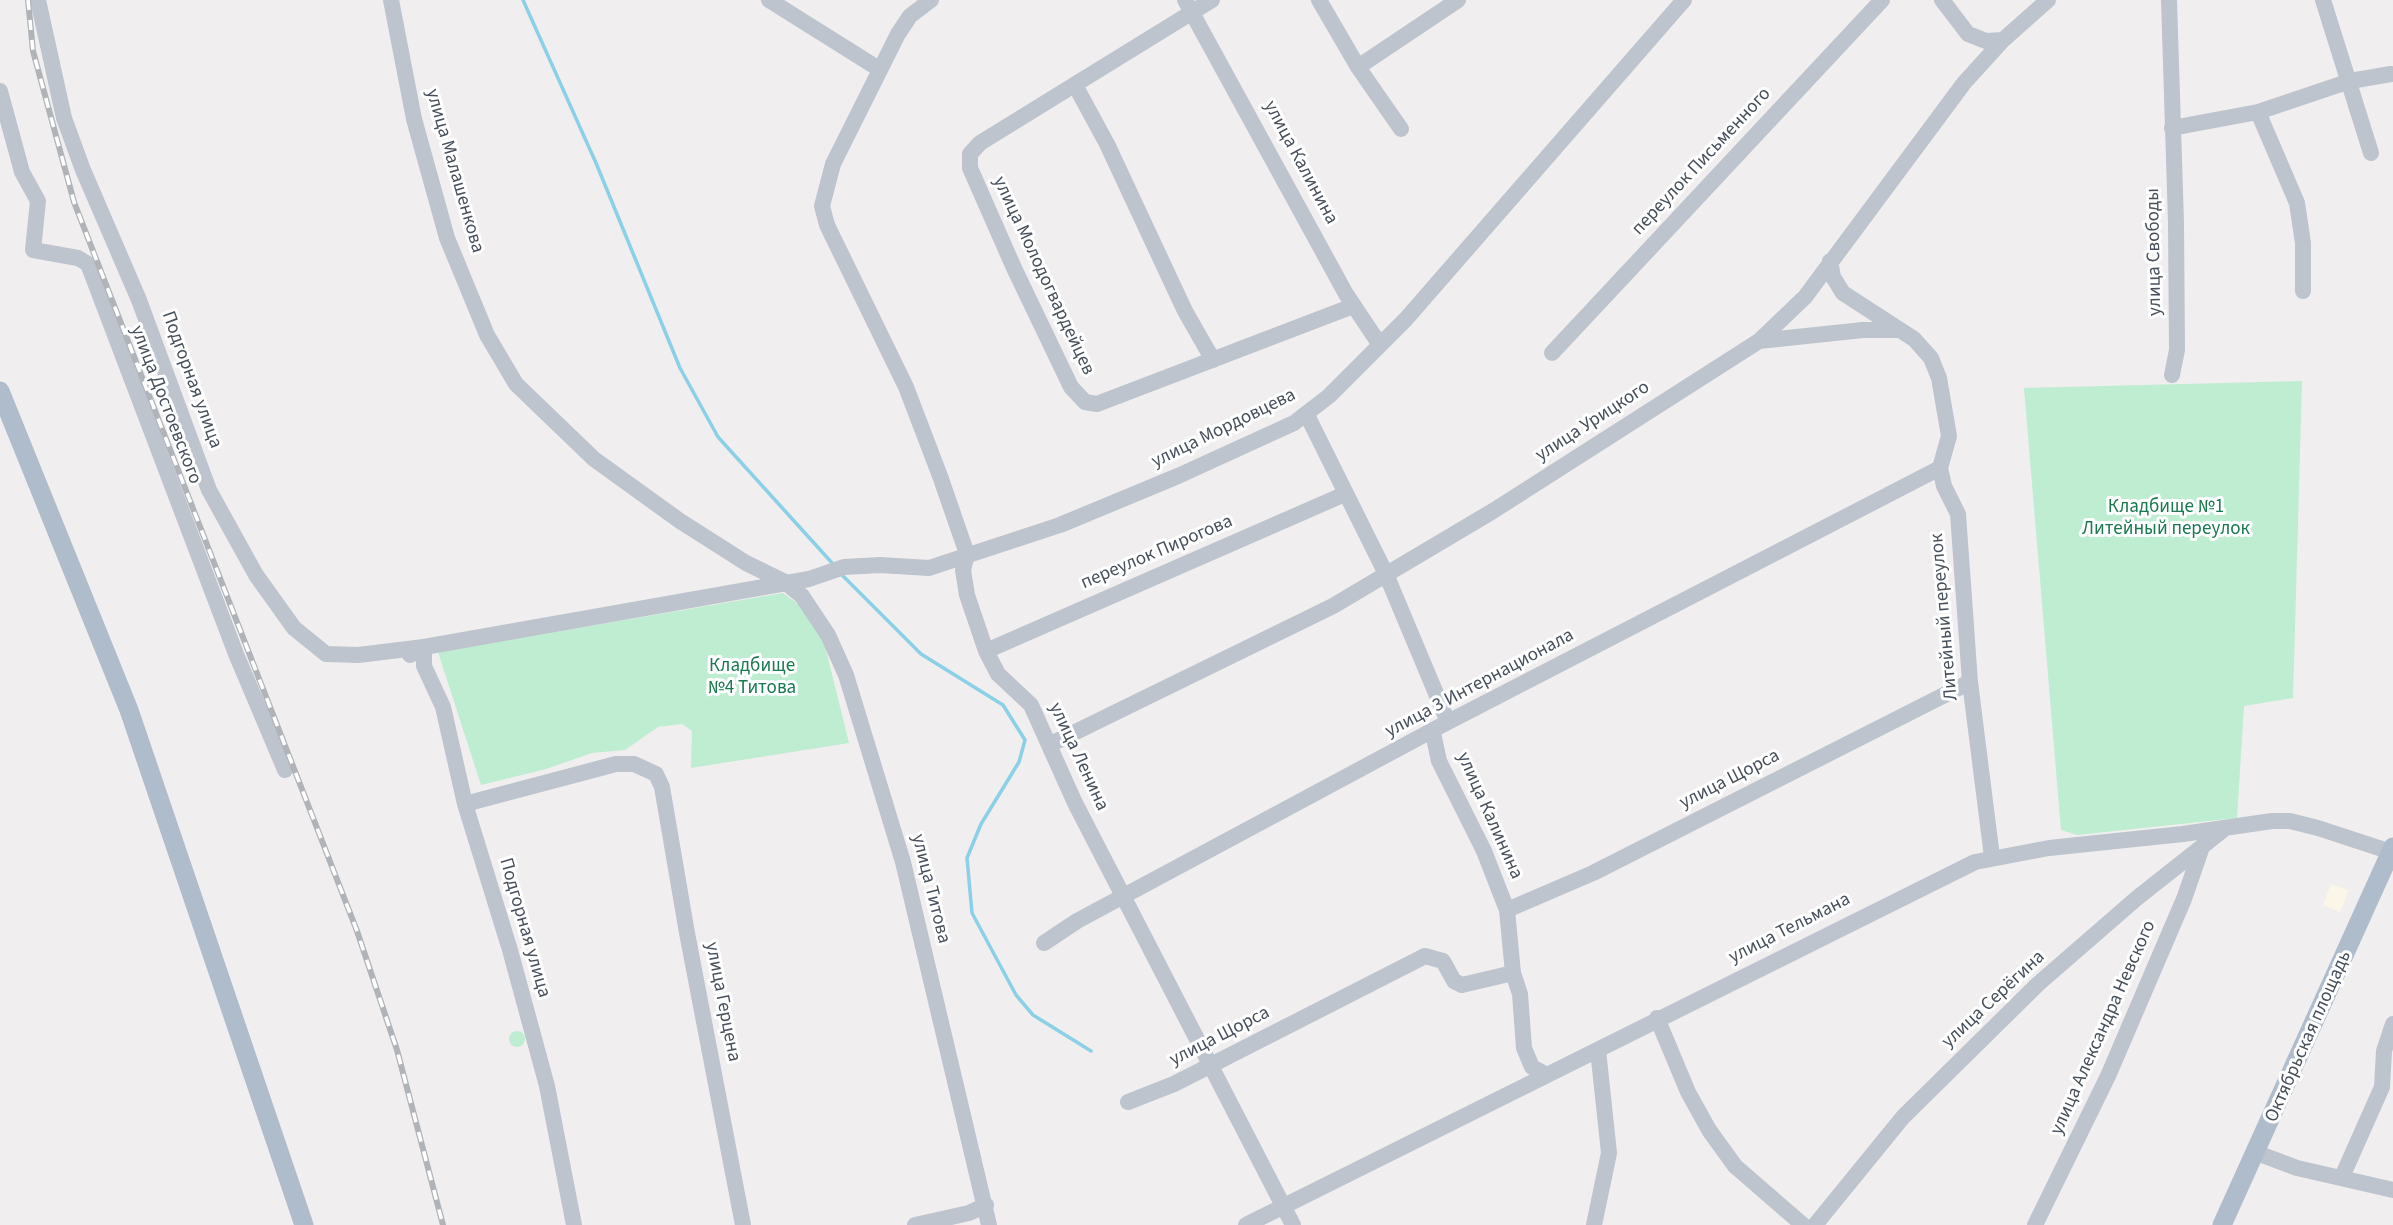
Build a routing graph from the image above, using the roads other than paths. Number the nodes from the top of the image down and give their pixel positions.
1 (38, 0) edge
2 (391, 0) edge
3 (769, 0) edge
4 (931, 0) edge
5 (1212, 0) edge
6 (1319, 0) edge
7 (1458, 0) edge
8 (1684, 0) edge
9 (1882, 0) edge
10 (1942, 0) edge
11 (2048, 0) edge
12 (2169, 0) edge
13 (2323, 0) edge
14 (1188, 7) edge
15 (2003, 40) junction
16 (1358, 67) junction
17 (879, 69) junction
18 (2391, 74) dead end
19 (2350, 81) junction
20 (1075, 85) junction
21 (0, 91) edge
22 (2258, 112) junction
23 (2172, 128) junction
24 (1401, 129) dead end
25 (2371, 153) dead end
26 (1830, 261) junction
27 (2303, 291) dead end
28 (1353, 306) junction
29 (1897, 330) junction
30 (1759, 341) junction
31 (1380, 345) junction
32 (1552, 353) dead end
33 (1213, 360) junction
34 (2172, 374) dead end
35 (0, 391) edge
36 (1307, 415) junction
37 (1940, 468) junction
38 (1345, 494) junction
39 (968, 554) junction
40 (1385, 574) junction
41 (816, 576) junction
42 (785, 582) junction
43 (802, 596) junction
44 (417, 651) junction
45 (986, 651) junction
46 (1970, 682) junction
47 (1448, 722) junction
48 (1433, 733) junction
49 (1051, 744) junction
50 (285, 770) dead end
51 (465, 804) junction
52 (2225, 829) junction
53 (2203, 845) junction
54 (2392, 850) edge
55 (1992, 856) junction
56 (1123, 897) junction
57 (1507, 910) junction
58 (1044, 943) dead end
59 (1513, 973) junction
60 (1657, 1018) junction
61 (2393, 1024) edge
62 (1598, 1050) junction
63 (1210, 1066) junction
64 (1545, 1074) junction
65 (1128, 1102) dead end
66 (2257, 1153) junction
67 (2342, 1177) junction
68 (2393, 1190) edge
69 (986, 1205) junction
70 (1284, 1207) junction
71 (942, 1217) junction
72 (304, 1225) edge
73 (574, 1225) edge
74 (743, 1225) edge
75 (915, 1225) edge
76 (979, 1225) edge
77 (989, 1225) edge
78 (1246, 1225) edge
79 (1293, 1225) edge
80 (1594, 1225) edge
81 (1803, 1225) edge
82 (1815, 1225) edge
83 (2035, 1225) edge
84 (2222, 1225) edge

1 - 44 street, Подгорная улица
2 - 42 street, улица Малашенкова
3 - 17 street
4 - 17 street, улица Ленина
5 - 14 street, улица Молодогвардейцев
6 - 16 street
7 - 16 street
8 - 31 street, улица Мордовцева
9 - 32 street, переулок Письменного
10 - 15 street
11 - 15 street, улица Урицкого
12 - 23 street, улица Свободы
13 - 19 street
14 - 20 street, улица Молодогвардейцев
14 - 28 street, улица Калинина
15 - 26 street, улица Урицкого
16 - 24 street
17 - 39 street, улица Ленина
18 - 19 street
19 - 22 street
19 - 25 street
20 - 33 street
20 - 33 street, улица Молодогвардейцев
21 - 50 street, улица Достоевского
22 - 23 street
22 - 27 street
23 - 34 street, улица Свободы
26 - 29 street
26 - 30 street, улица Урицкого
28 - 31 street, улица Калинина
28 - 33 street, улица Молодогвардейцев
29 - 30 street
29 - 37 street
30 - 40 street, улица Урицкого
31 - 36 street, улица Мордовцева
35 - 72 main road
36 - 38 street
36 - 39 street, улица Мордовцева
37 - 46 street, Литейный переулок
37 - 47 street, улица 3 Интернационала
38 - 40 street
38 - 45 street, переулок Пирогова
39 - 41 street, улица Мордовцева
39 - 45 street, улица Ленина
40 - 47 street
40 - 49 street, улица Урицкого
41 - 42 street, улица Мордовцева
41 - 43 street
42 - 43 street, улица Титова
42 - 44 street, Подгорная улица
43 - 69 street, улица Титова
44 - 51 street, Подгорная улица
45 - 49 street, улица Ленина
46 - 55 street, Литейный переулок
46 - 57 street, улица Щорса
47 - 48 street, улица 3 Интернационала
48 - 56 street, улица 3 Интернационала
48 - 57 street, улица Калинина
49 - 56 street, улица Ленина
51 - 73 street, Подгорная улица
51 - 74 street, улица Герцена
52 - 53 street, улица Серёгина
52 - 54 street, улица Тельмана
52 - 55 street, улица Тельмана
53 - 82 street, улица Серёгина
53 - 83 street, улица Александра Невского
54 - 66 main road, Октябрьская площадь
55 - 60 street, улица Тельмана
56 - 58 street, улица 3 Интернационала
56 - 63 street, улица Ленина
57 - 59 street, улица Калинина
59 - 63 street, улица Щорса
59 - 64 street, улица Калинина
60 - 62 street, улица Тельмана
60 - 81 street
61 - 67 street
62 - 64 street, улица Тельмана
62 - 80 street
63 - 65 street, улица Щорса
63 - 70 street, улица Ленина
64 - 70 street, улица Тельмана
66 - 67 street
66 - 84 main road, Октябрьская площадь
67 - 68 street
69 - 71 street
69 - 77 street, улица Титова
70 - 78 street, улица Тельмана
70 - 79 street, улица Ленина
71 - 75 street
71 - 76 street

